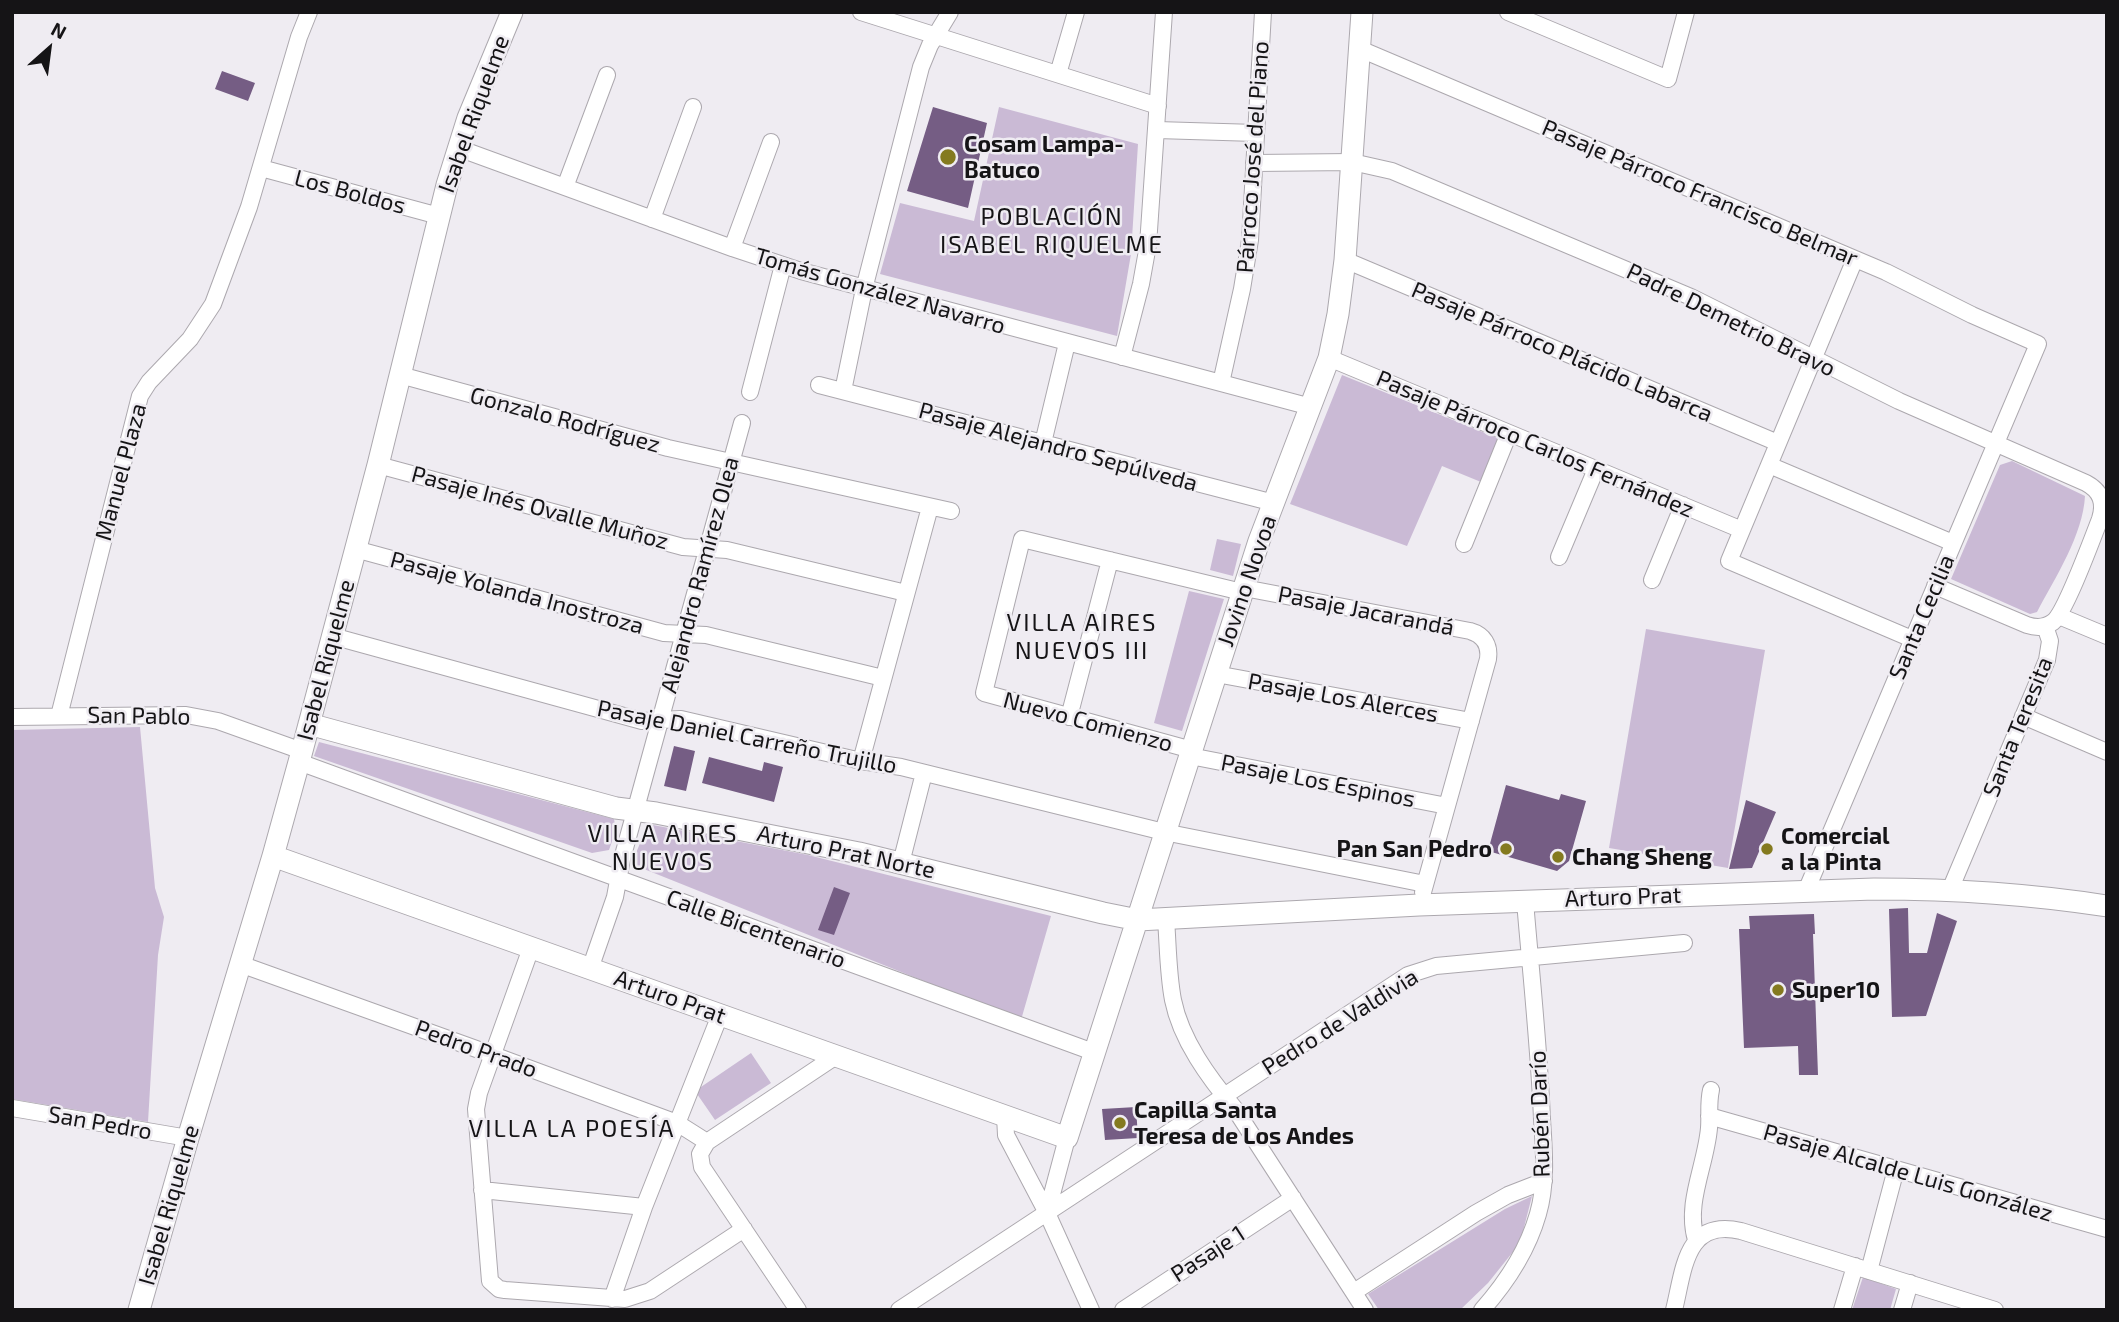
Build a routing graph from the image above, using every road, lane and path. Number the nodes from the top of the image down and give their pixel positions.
1 (309, 12) edge
2 (513, 12) edge
3 (860, 12) edge
4 (950, 12) edge
5 (1076, 12) edge
6 (1264, 12) edge
7 (1362, 12) edge
8 (1508, 12) edge
9 (1686, 12) edge
10 (1161, 13) edge
11 (935, 36) junction
12 (1360, 49) junction
13 (1058, 74) junction
14 (607, 75) dead end
15 (1158, 106) junction
16 (693, 107) dead end
17 (1157, 130) junction
18 (1256, 134) junction
19 (771, 142) dead end
20 (457, 148) junction
21 (1352, 162) junction
22 (1254, 163) junction
23 (261, 168) junction
24 (565, 187) junction
25 (439, 216) junction
26 (652, 219) junction
27 (732, 248) junction
28 (1855, 259) junction
29 (1345, 260) junction
30 (783, 265) junction
31 (864, 289) junction
32 (1067, 342) junction
33 (2038, 344) joint
34 (1122, 357) junction
35 (1329, 358) junction
36 (1813, 358) junction
37 (400, 375) junction
38 (1221, 383) junction
39 (819, 385) dead end
40 (844, 391) junction
41 (750, 392) dead end
42 (1311, 407) junction
43 (741, 423) dead end
44 (1509, 433) junction
45 (1043, 443) junction
46 (1778, 443) junction
47 (1996, 443) junction
48 (731, 461) junction
49 (378, 464) junction
50 (1769, 466) junction
51 (1596, 469) junction
52 (2104, 495) edge
53 (1273, 502) junction
54 (1683, 505) junction
55 (930, 507) junction
56 (951, 510) dead end
57 (2104, 520) edge
58 (1742, 530) junction
59 (1464, 544) dead end
60 (1953, 544) junction
61 (707, 548) junction
62 (355, 549) junction
63 (1559, 557) dead end
64 (1110, 560) junction
65 (1652, 580) dead end
66 (1935, 586) junction
67 (1243, 590) junction
68 (906, 593) junction
69 (2059, 616) junction
70 (2045, 626) junction
71 (684, 634) junction
72 (332, 636) junction
73 (2107, 636) edge
74 (1912, 639) junction
75 (1216, 674) junction
76 (883, 678) junction
77 (58, 716) junction
78 (2023, 716) junction
79 (12, 717) edge
80 (1069, 717) junction
81 (660, 720) junction
82 (1471, 721) junction
83 (309, 724) junction
84 (2107, 751) edge
85 (1191, 753) junction
86 (300, 756) junction
87 (861, 761) junction
88 (924, 773) junction
89 (1447, 806) junction
90 (636, 810) junction
91 (1164, 832) junction
92 (273, 856) junction
93 (901, 863) junction
94 (619, 878) junction
95 (1425, 884) junction
96 (1950, 890) junction
97 (1806, 891) junction
98 (1525, 901) junction
99 (1419, 905) junction
100 (2107, 906) edge
101 (1166, 919) junction
102 (1138, 920) junction
103 (1684, 943) dead end
104 (531, 948) junction
105 (1530, 958) junction
106 (240, 964) junction
107 (590, 969) junction
108 (720, 1016) junction
109 (1096, 1053) junction
110 (493, 1055) junction
111 (836, 1056) junction
112 (1711, 1090) dead end
113 (1224, 1095) junction
114 (12, 1108) edge
115 (1005, 1116) junction
116 (1709, 1116) junction
117 (677, 1123) junction
118 (188, 1138) junction
119 (1067, 1138) junction
120 (708, 1142) junction
121 (1896, 1169) junction
122 (1544, 1181) junction
123 (482, 1190) junction
124 (1293, 1198) junction
125 (644, 1207) junction
126 (1047, 1213) junction
127 (744, 1229) junction
128 (2107, 1229) edge
129 (1696, 1240) junction
130 (1862, 1268) junction
131 (1910, 1283) junction
132 (1354, 1292) junction
133 (612, 1298) junction
134 (792, 1307) edge
135 (139, 1310) edge
136 (899, 1310) edge
137 (1091, 1310) edge
138 (1123, 1310) edge
139 (1365, 1310) edge
140 (1482, 1310) edge
141 (1674, 1310) edge
142 (1842, 1310) edge
143 (1902, 1310) edge
144 (1995, 1310) edge

1 - 23 street, Manuel Plaza
2 - 20 street, Isabel Riquelme
3 - 11 street
4 - 11 street
5 - 13 street
6 - 18 street, Párroco José del Piano
7 - 12 street, Jovino Novoa
8 - 9 street
10 - 15 street
11 - 13 street
11 - 31 street
12 - 21 street, Jovino Novoa
12 - 28 street, Pasaje Párroco Francisco Belmar
13 - 15 street
14 - 24 street
15 - 17 street
16 - 26 street
17 - 18 street
17 - 34 street
18 - 22 street, Párroco José del Piano
19 - 27 street
20 - 24 street, Tomás González Navarro
20 - 25 street, Isabel Riquelme
21 - 22 street, Padre Demetrio Bravo
21 - 29 street, Jovino Novoa
21 - 36 street, Padre Demetrio Bravo
22 - 38 street, Párroco José del Piano
23 - 25 street, Los Boldos
23 - 77 street, Manuel Plaza
24 - 26 street, Tomás González Navarro
25 - 37 street, Isabel Riquelme
26 - 27 street, Tomás González Navarro
27 - 30 street, Tomás González Navarro
28 - 33 street, Pasaje Párroco Francisco Belmar
28 - 36 street
29 - 35 street, Jovino Novoa
29 - 46 street, Pasaje Párroco Plácido Labarca
30 - 31 street, Tomás González Navarro
30 - 41 street
31 - 32 street, Tomás González Navarro
31 - 40 street
32 - 34 street, Tomás González Navarro
32 - 45 street
33 - 47 street, Santa Cecilia
34 - 38 street, Tomás González Navarro
35 - 42 street, Jovino Novoa
35 - 44 street, Pasaje Párroco Carlos Fernández
36 - 46 street
36 - 47 street, Padre Demetrio Bravo
37 - 48 street, Gonzalo Rodríguez
37 - 49 street, Isabel Riquelme
38 - 42 street, Tomás González Navarro
39 - 40 street, Pasaje Alejandro Sepúlveda
40 - 45 street, Pasaje Alejandro Sepúlveda
42 - 53 street, Jovino Novoa
43 - 48 street, Alejandro Ramírez Olea
44 - 51 street, Pasaje Párroco Carlos Fernández
44 - 59 street
45 - 53 street, Pasaje Alejandro Sepúlveda
46 - 50 street
47 - 52 street, Padre Demetrio Bravo
47 - 60 street, Santa Cecilia
48 - 55 street, Gonzalo Rodríguez
48 - 61 street, Alejandro Ramírez Olea
49 - 61 street, Pasaje Inés Ovalle Muñoz
49 - 62 street, Isabel Riquelme
50 - 58 street
50 - 60 street
51 - 54 street, Pasaje Párroco Carlos Fernández
51 - 63 street
52 - 57 street
53 - 67 street, Jovino Novoa
54 - 58 street, Pasaje Párroco Carlos Fernández
54 - 65 street
55 - 56 street, Gonzalo Rodríguez
55 - 68 street
57 - 69 street
58 - 74 street
60 - 66 street, Santa Cecilia
61 - 68 street, Pasaje Inés Ovalle Muñoz
61 - 71 street, Alejandro Ramírez Olea
62 - 71 street, Pasaje Yolanda Inostroza
62 - 72 street, Isabel Riquelme
64 - 67 street
64 - 80 street
64 - 80 street, Nuevo Comienzo
66 - 70 street
66 - 74 street, Santa Cecilia
67 - 75 street, Jovino Novoa
67 - 82 street, Pasaje Jacarandá
68 - 76 street
69 - 70 street, Santa Teresita
69 - 73 street
70 - 78 street, Santa Teresita
71 - 76 street, Pasaje Yolanda Inostroza
71 - 81 street, Alejandro Ramírez Olea
72 - 81 street, Pasaje Daniel Carreño Trujillo
72 - 83 street, Isabel Riquelme
74 - 97 street, Santa Cecilia
75 - 82 street, Pasaje Los Alerces
75 - 85 street, Jovino Novoa
76 - 87 street
77 - 79 street, San Pablo
77 - 86 street, San Pablo
78 - 84 street
78 - 96 street, Santa Teresita
80 - 85 street, Nuevo Comienzo
81 - 87 street, Pasaje Daniel Carreño Trujillo
81 - 90 street, Alejandro Ramírez Olea
82 - 89 street
83 - 86 street, Isabel Riquelme
83 - 90 street, Arturo Prat Norte
85 - 89 street, Pasaje Los Espinos
85 - 91 street, Jovino Novoa
86 - 92 street, Isabel Riquelme
86 - 94 street, Calle Bicentenario
87 - 88 street, Pasaje Daniel Carreño Trujillo
88 - 91 street, Pasaje Daniel Carreño Trujillo
88 - 93 street
89 - 95 street
90 - 93 street, Arturo Prat Norte
90 - 94 street, Alejandro Ramírez Olea
91 - 95 street, Pasaje Daniel Carreño Trujillo
91 - 102 street, Jovino Novoa
92 - 104 street, Arturo Prat
92 - 106 street, Isabel Riquelme
93 - 102 street, Arturo Prat Norte
94 - 107 street, Alejandro Ramírez Olea
94 - 109 street, Calle Bicentenario
95 - 99 street
96 - 97 street, Arturo Prat
96 - 100 street, Arturo Prat
97 - 98 street, Arturo Prat
98 - 99 street, Arturo Prat
98 - 105 street, Rubén Darío
99 - 101 street, Arturo Prat
101 - 102 street, Arturo Prat
101 - 113 street
102 - 109 street, Jovino Novoa
103 - 105 street, Pedro de Valdivia
104 - 107 street, Arturo Prat
104 - 110 street
105 - 113 street, Pedro de Valdivia
105 - 122 street, Rubén Darío
106 - 110 street, Pedro Prado
106 - 118 street, Isabel Riquelme
107 - 108 street, Arturo Prat
108 - 111 street, Arturo Prat
108 - 117 street
109 - 119 street, Jovino Novoa
110 - 117 street, Pedro Prado
110 - 123 street
111 - 115 street, Arturo Prat
111 - 120 street
112 - 116 street
113 - 124 street
113 - 126 street, Pedro de Valdivia
114 - 118 street, San Pedro
115 - 119 street, Arturo Prat
115 - 126 street
116 - 121 street, Pasaje Alcalde Luis González
116 - 129 street
117 - 120 street, Pedro Prado
117 - 125 street
118 - 135 street, Isabel Riquelme
119 - 126 street
120 - 127 street
121 - 128 street, Pasaje Alcalde Luis González
121 - 130 street
122 - 132 street
122 - 140 street, Rubén Darío
123 - 125 street
123 - 133 street
124 - 132 street
124 - 138 street, Pasaje 1
125 - 133 street
126 - 136 street, Pedro de Valdivia
126 - 137 street
127 - 133 street
127 - 134 street
129 - 130 street
129 - 141 street
130 - 131 street
130 - 142 street
131 - 143 street
131 - 144 street
132 - 139 street

